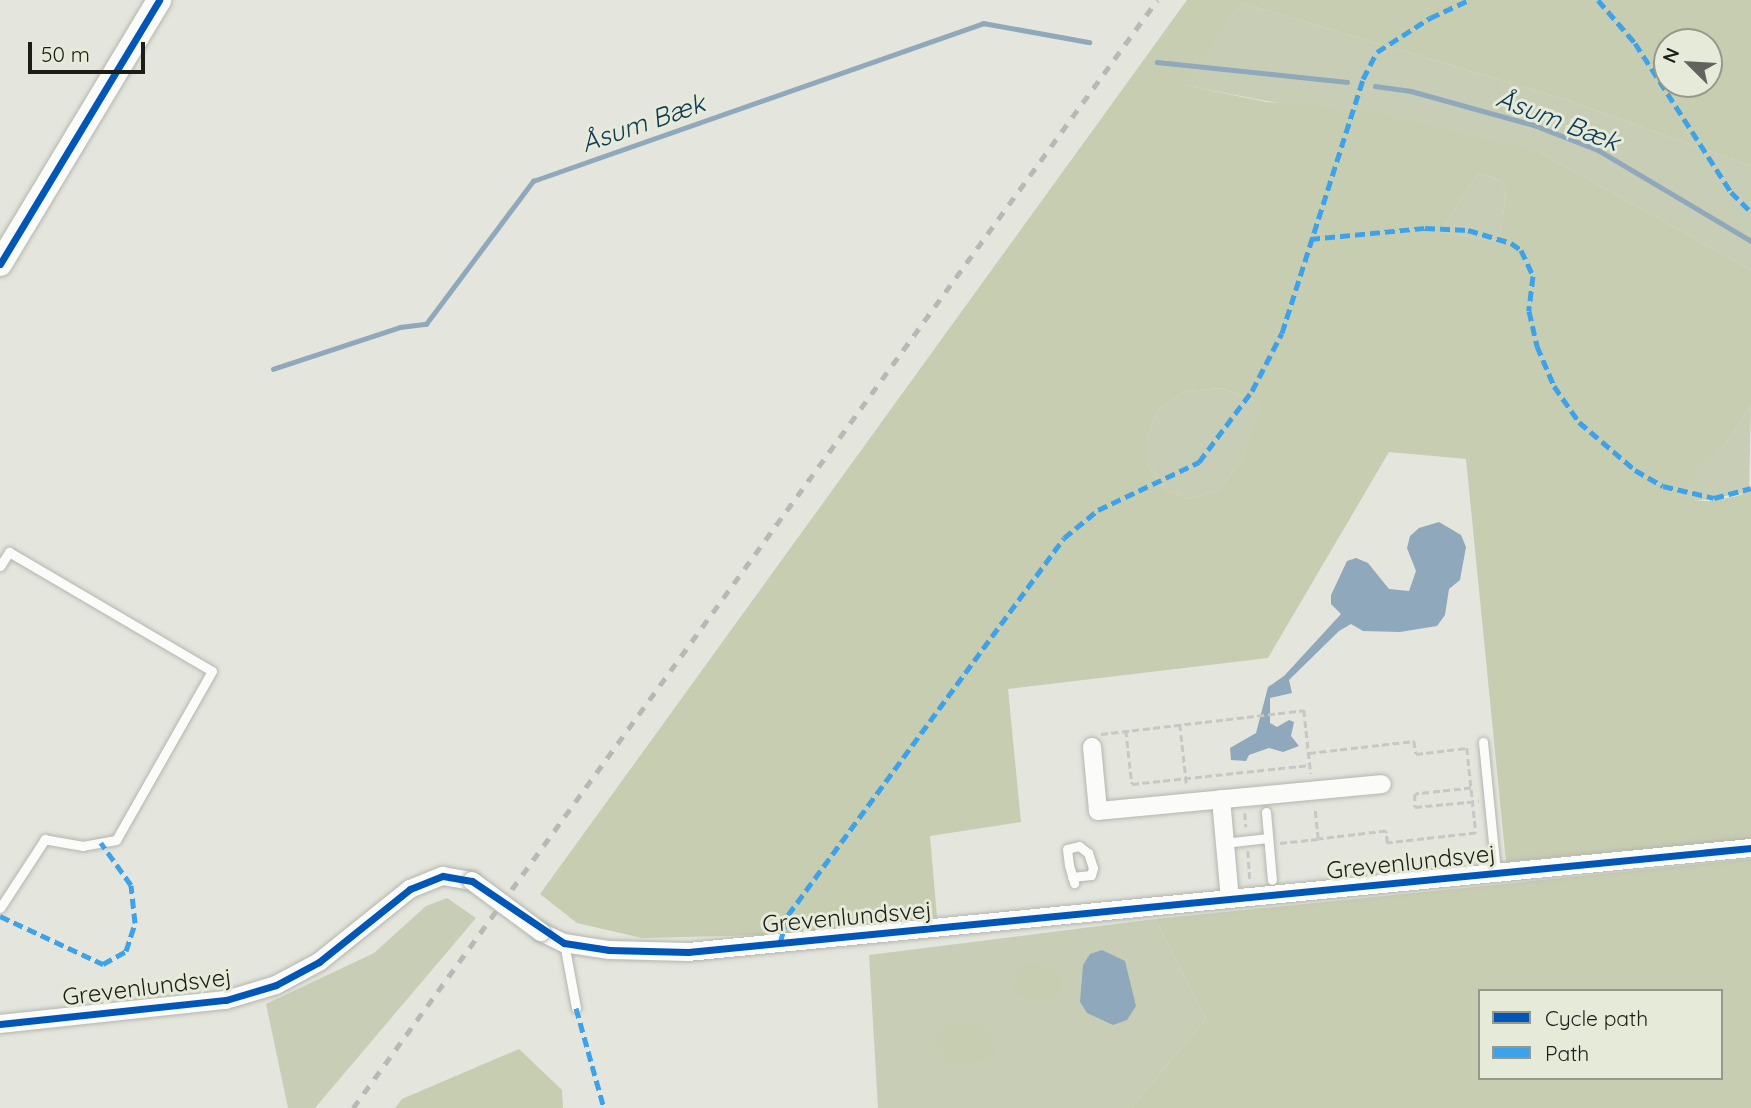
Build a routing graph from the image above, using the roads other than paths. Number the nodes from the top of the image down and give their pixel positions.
1 (159, 0) edge
2 (0, 264) edge
3 (0, 566) edge
4 (1483, 741) dead end
5 (1092, 747) road end
6 (1382, 784) dead end
7 (1221, 799) junction
8 (1266, 812) dead end
9 (1268, 841) junction
10 (1224, 843) junction
11 (1751, 848) edge
12 (1496, 873) junction
13 (1272, 880) dead end
14 (1230, 899) junction
15 (0, 908) edge
16 (564, 943) junction
17 (576, 1008) dead end
18 (0, 1024) edge

1 - 2 main road
3 - 15 lane
4 - 12 lane
5 - 7 street
6 - 7 street
7 - 10 street
8 - 9 lane
9 - 10 lane
9 - 13 lane
10 - 14 street
11 - 12 street, Grevenlundsvej
12 - 14 street, Grevenlundsvej
14 - 16 street, Grevenlundsvej
16 - 17 lane
16 - 18 street, Grevenlundsvej, bridge

